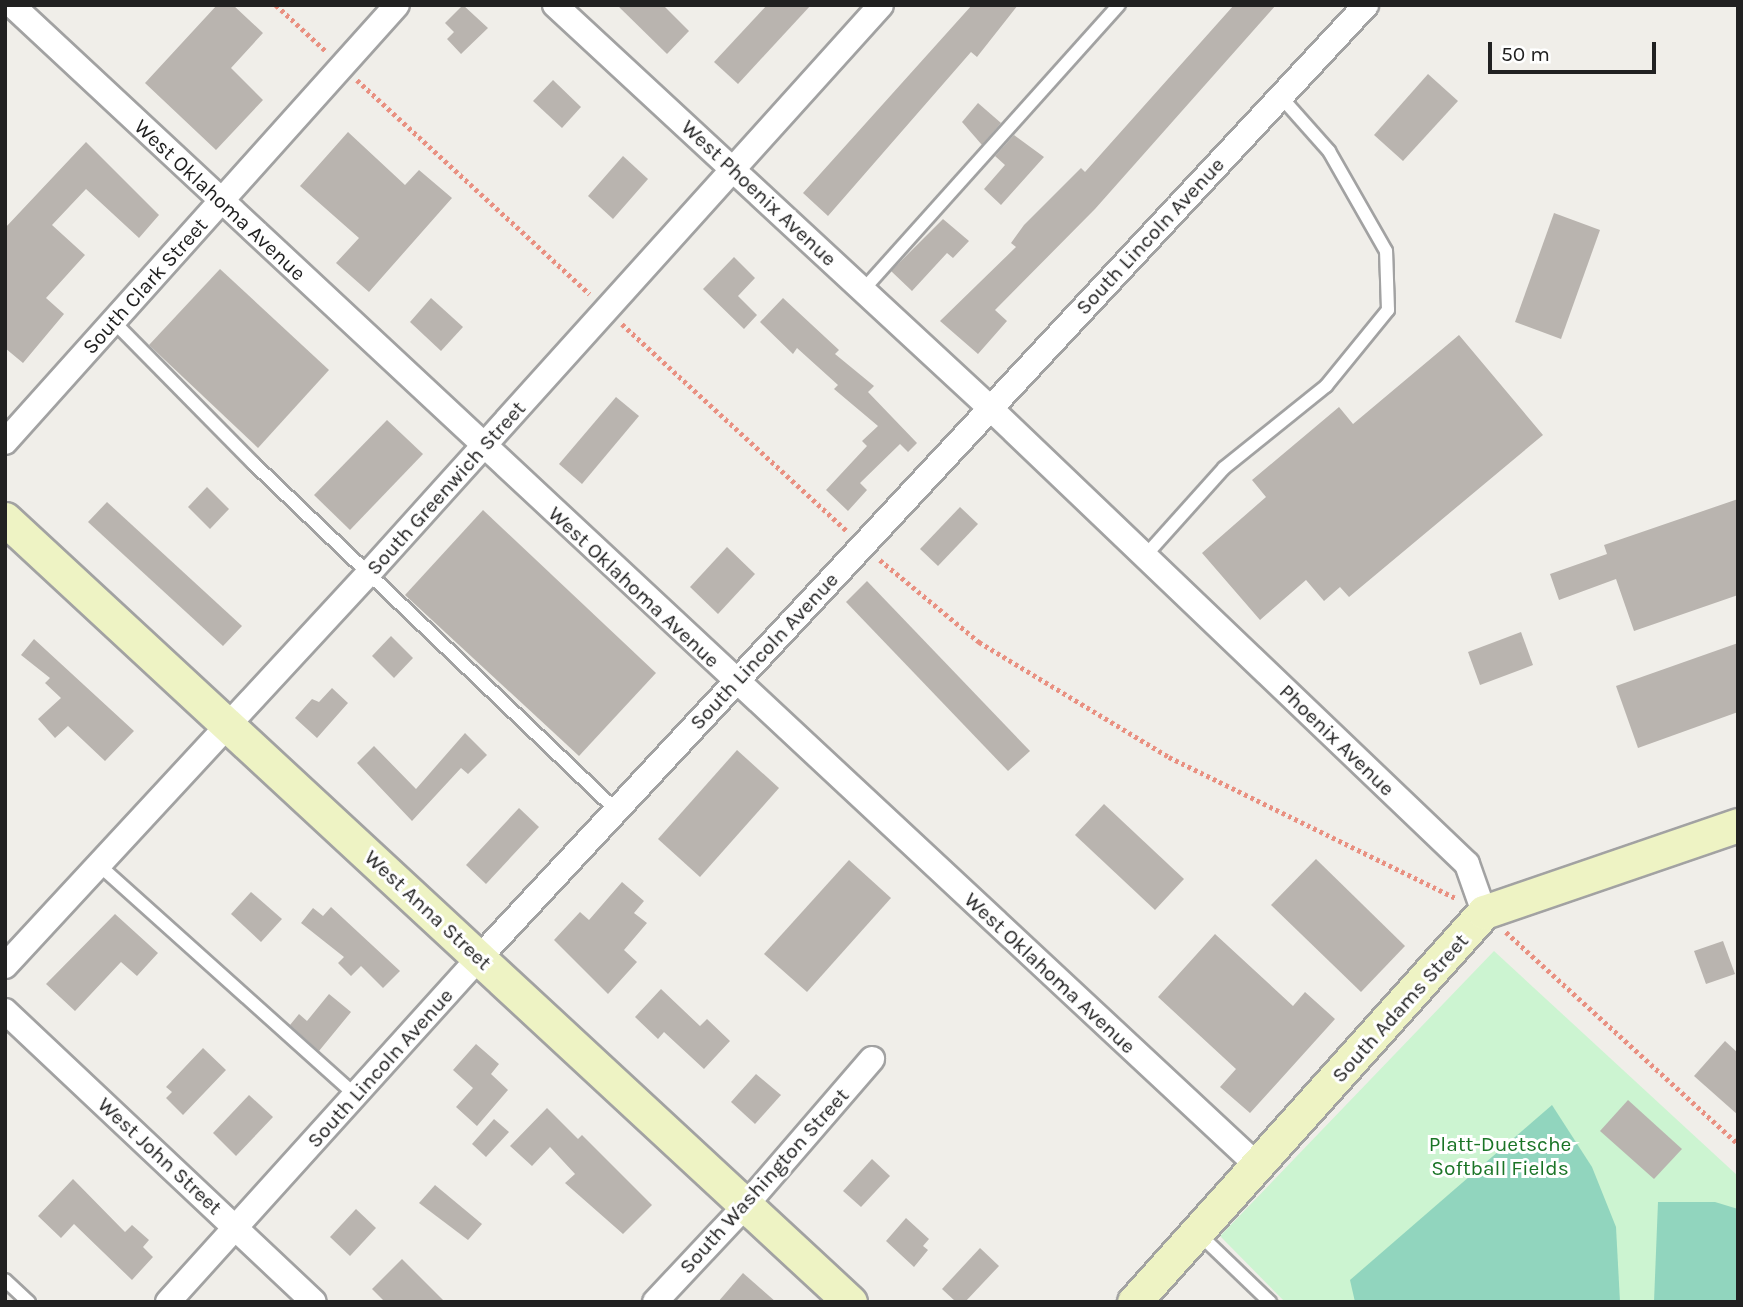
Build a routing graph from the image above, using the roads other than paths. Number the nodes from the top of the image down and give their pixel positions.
1 (12, 5) edge
2 (397, 5) edge
3 (555, 5) edge
4 (881, 5) edge
5 (1119, 5) edge
6 (1366, 5) edge
7 (1281, 97) junction
8 (733, 170) junction
9 (221, 201) junction
10 (863, 290) junction
11 (113, 321) junction
12 (989, 407) junction
13 (5, 442) edge
14 (483, 447) junction
15 (5, 519) edge
16 (1145, 556) junction
17 (368, 574) junction
18 (736, 681) junction
19 (229, 726) junction
20 (616, 810) junction
21 (1738, 825) edge
22 (99, 865) junction
23 (1485, 912) junction
24 (480, 958) junction
25 (5, 966) edge
26 (5, 1011) edge
27 (872, 1059) dead end
28 (355, 1095) junction
29 (1259, 1167) junction
30 (746, 1205) junction
31 (235, 1228) junction
32 (1198, 1232) junction
33 (5, 1280) edge
34 (29, 1302) edge
35 (168, 1302) edge
36 (314, 1302) edge
37 (655, 1302) edge
38 (850, 1302) edge
39 (1134, 1302) edge
40 (1270, 1302) edge

1 - 9 street, West Oklahoma Avenue
2 - 9 street, South Clark Street
3 - 8 street, West Phoenix Avenue
4 - 8 street, South Greenwich Street
5 - 10 lane
6 - 7 street, South Lincoln Avenue
7 - 12 street, South Lincoln Avenue
7 - 16 lane
8 - 10 street, West Phoenix Avenue
8 - 14 street, South Greenwich Street
9 - 11 street, South Clark Street
9 - 14 street, West Oklahoma Avenue
10 - 12 street, West Phoenix Avenue
11 - 13 street, South Clark Street
11 - 17 lane
12 - 16 street, Phoenix Avenue
12 - 18 street, South Lincoln Avenue
14 - 17 street, South Greenwich Street
14 - 18 street, West Oklahoma Avenue
15 - 19 main road, West Anna Street
16 - 23 street, Phoenix Avenue
17 - 19 street, South Greenwich Street
17 - 20 lane
18 - 20 street, South Lincoln Avenue
18 - 29 street, West Oklahoma Avenue
19 - 22 street, South Greenwich Street
19 - 24 main road, West Anna Street
20 - 24 street, South Lincoln Avenue
21 - 23 main road, South Adams Street
22 - 25 street, South Greenwich Street
22 - 28 lane
23 - 29 main road, South Adams Street
24 - 28 street, South Lincoln Avenue
24 - 30 main road, West Anna Street
26 - 31 street, West John Street
27 - 30 street, South Washington Street
28 - 31 street, South Lincoln Avenue
29 - 32 main road, South Adams Street
30 - 37 street, South Washington Street
30 - 38 main road, West Anna Street
31 - 35 street, South Lincoln Avenue
31 - 36 street, West John Street
32 - 39 main road, South Adams Street
32 - 40 lane
33 - 34 lane

